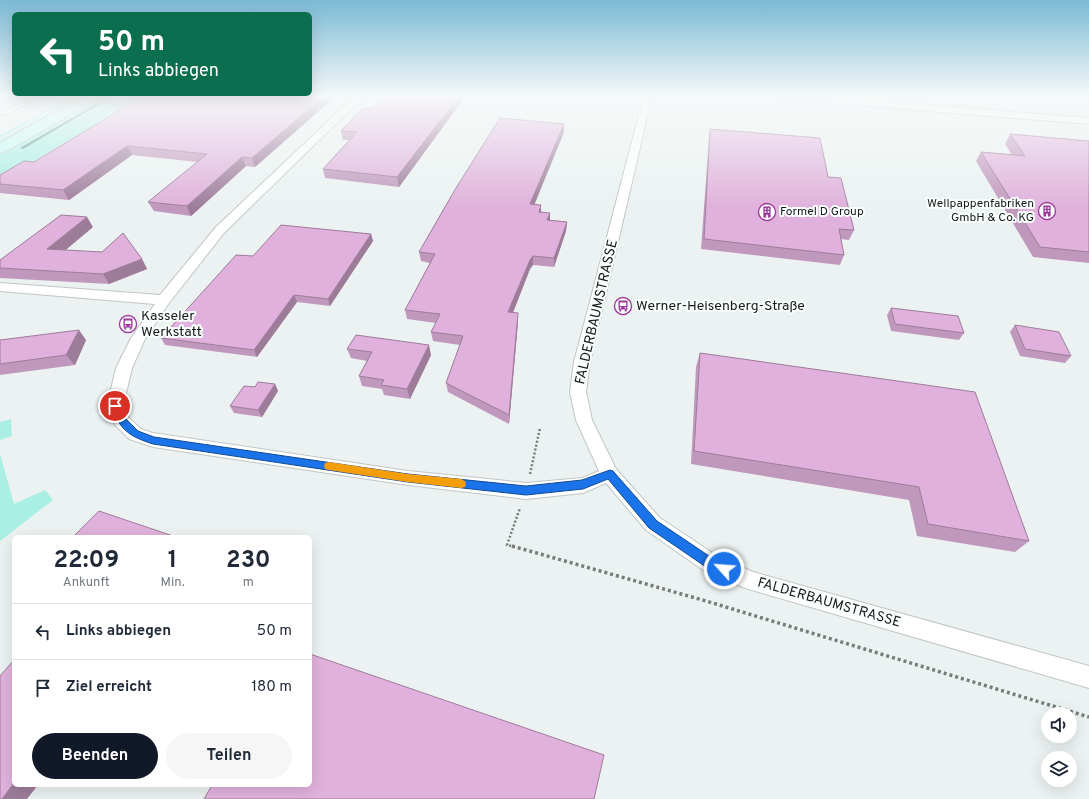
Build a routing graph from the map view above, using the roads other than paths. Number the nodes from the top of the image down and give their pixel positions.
1 (28, 133) edge
2 (321, 133) edge
3 (639, 133) edge
4 (0, 149) edge
5 (0, 287) edge
6 (164, 300) junction
7 (610, 474) junction
8 (1089, 678) edge

1 - 4 main road
2 - 6 street
3 - 7 street, FALDERBAUMSTRASSE
5 - 6 street
6 - 7 street
7 - 8 street, FALDERBAUMSTRASSE

